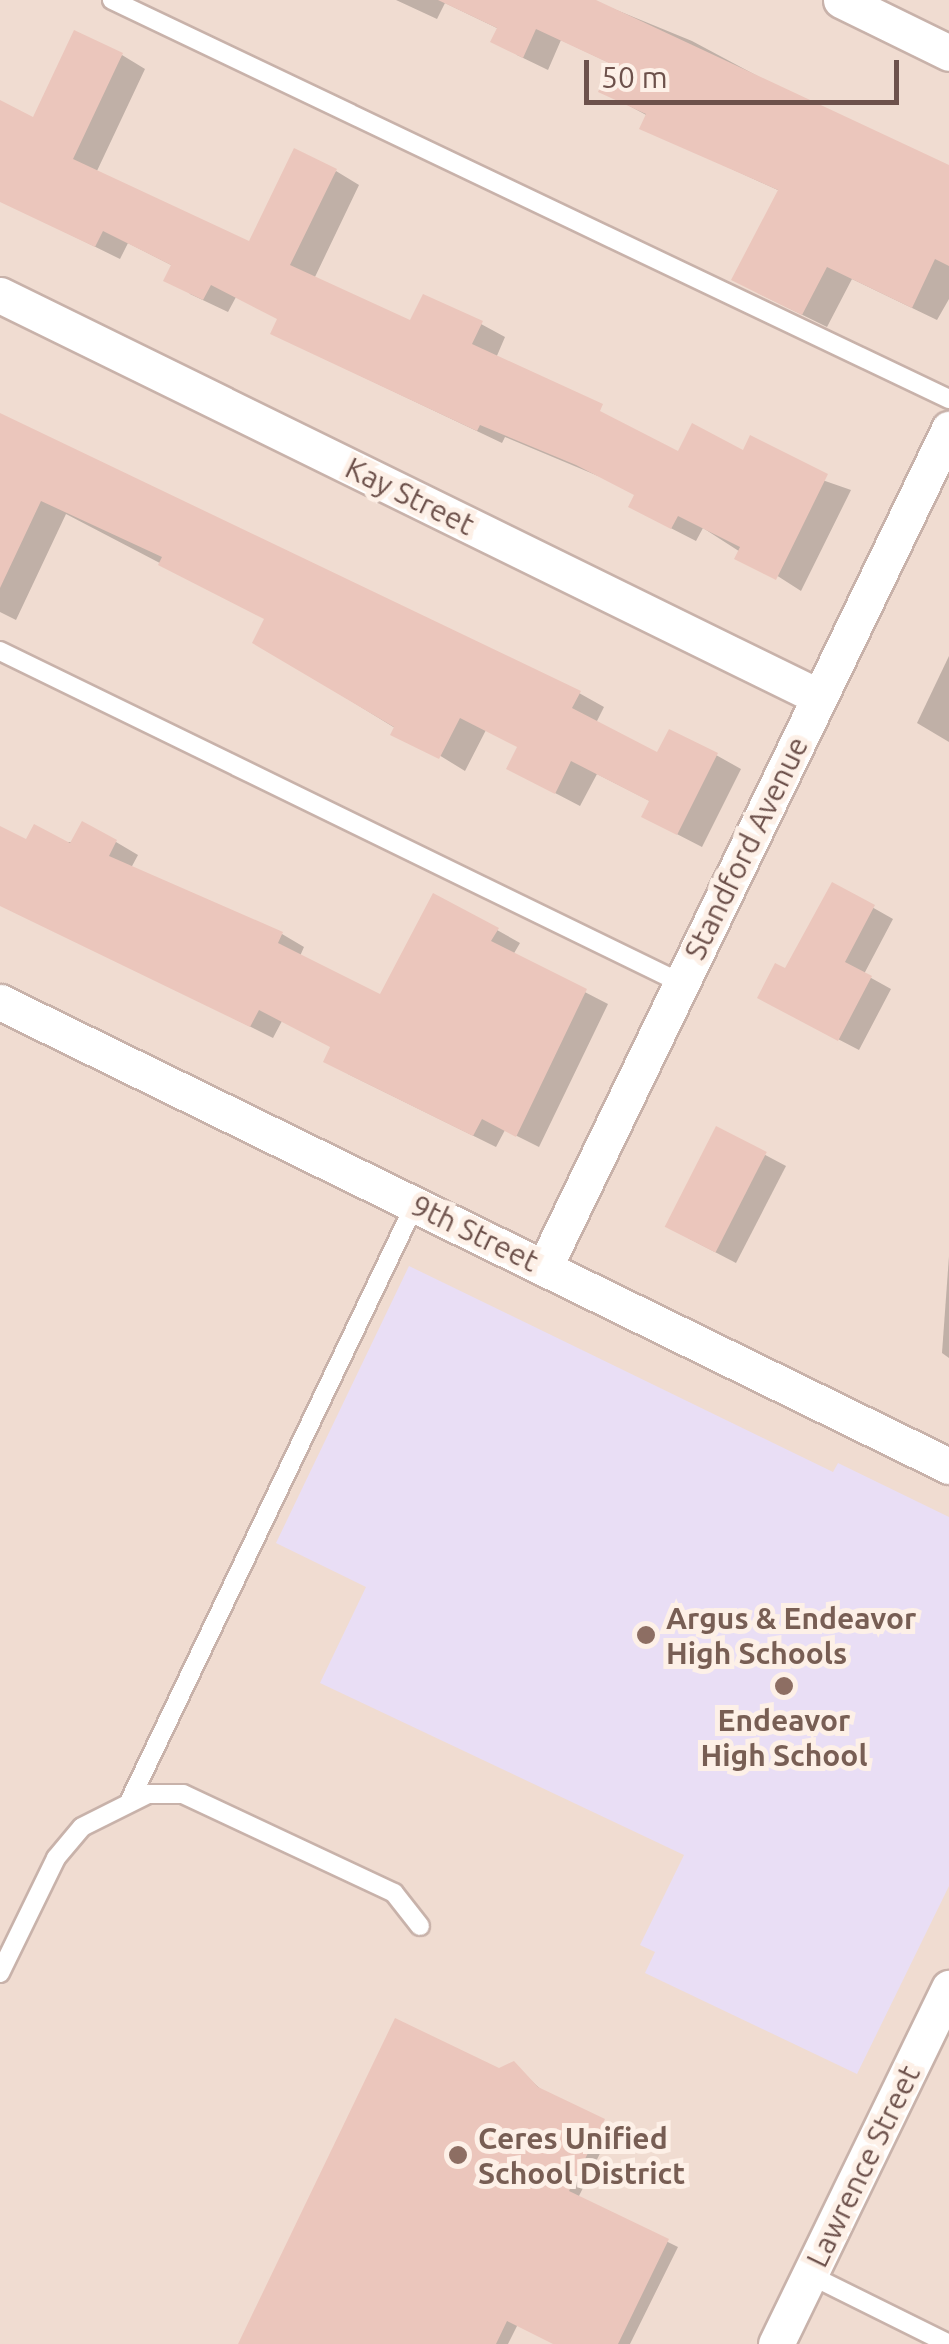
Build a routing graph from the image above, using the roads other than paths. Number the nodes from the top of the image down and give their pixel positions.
1 (112, 0) edge
2 (840, 0) edge
3 (949, 53) edge
4 (0, 295) edge
5 (949, 399) edge
6 (949, 429) edge
7 (0, 651) edge
8 (819, 696) junction
9 (682, 984) junction
10 (0, 1002) edge
11 (415, 1204) junction
12 (544, 1268) junction
13 (949, 1466) edge
14 (130, 1800) junction
15 (420, 1926) dead end
16 (0, 1973) edge
17 (949, 1988) edge
18 (810, 2274) junction
19 (776, 2344) edge
20 (949, 2344) edge

1 - 5 lane
2 - 3 street
4 - 8 street, Kay Street
6 - 8 street, Standford Avenue
7 - 9 lane
8 - 9 street, Standford Avenue
9 - 12 street, Standford Avenue
10 - 11 street, 9th Street
11 - 12 street, 9th Street
11 - 14 lane
12 - 13 street, 9th Street
14 - 15 lane
14 - 16 lane
17 - 18 street, Lawrence Street
18 - 19 street, Lawrence Street
18 - 20 lane

